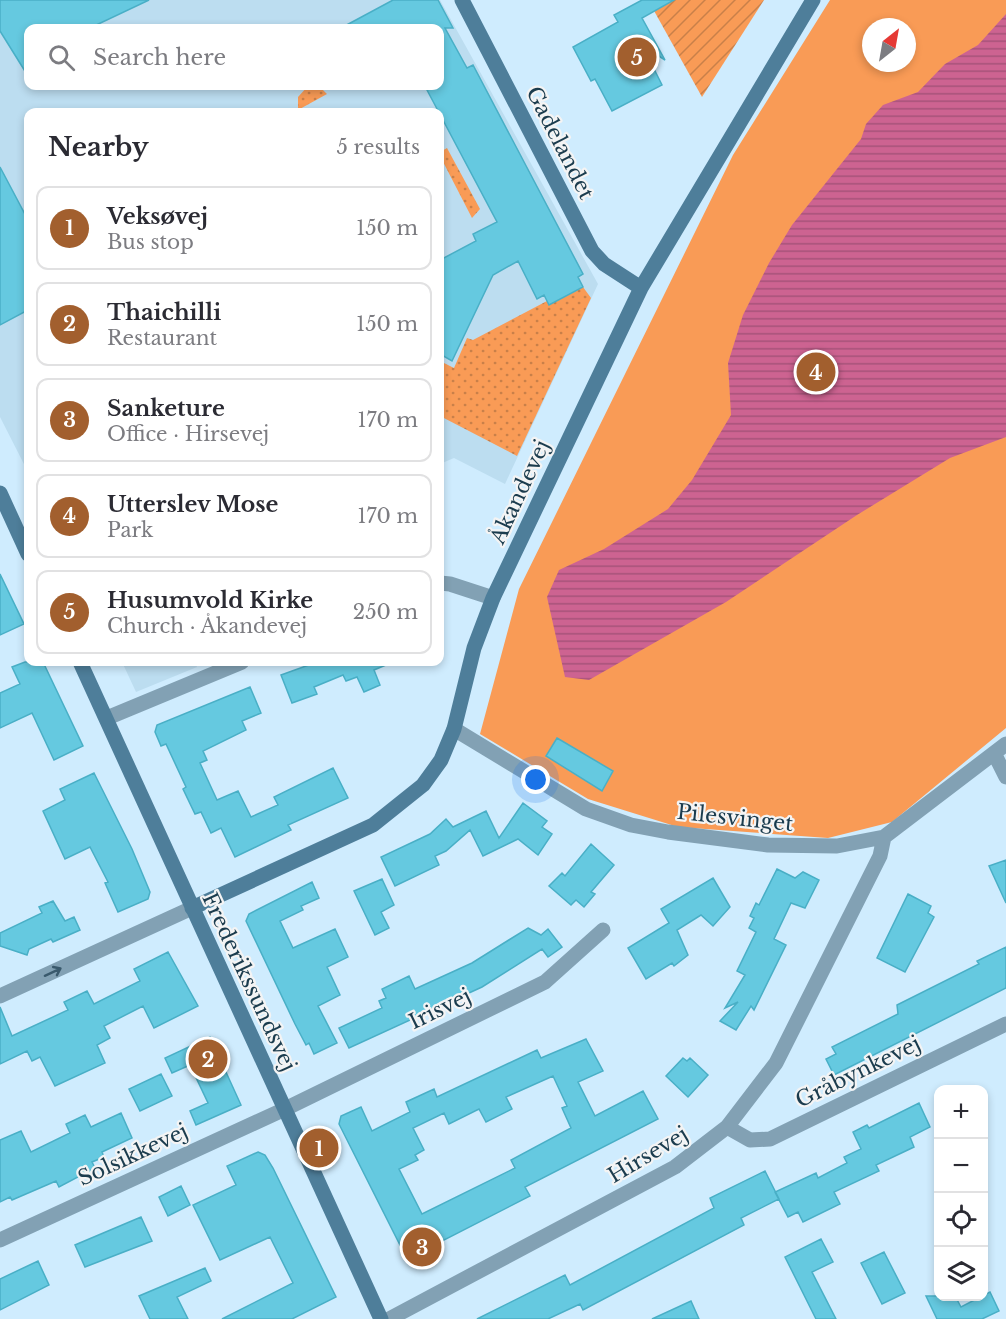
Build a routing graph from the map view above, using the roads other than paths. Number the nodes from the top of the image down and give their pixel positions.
1 (462, 0) edge
2 (813, 0) edge
3 (641, 288) junction
4 (0, 493) edge
5 (24, 545) edge
6 (444, 583) edge
7 (493, 598) junction
8 (82, 666) edge
9 (232, 666) edge
10 (107, 718) junction
11 (454, 729) junction
12 (1000, 749) edge
13 (1006, 777) edge
14 (884, 837) junction
15 (192, 908) junction
16 (603, 930) dead end
17 (0, 996) edge
18 (1006, 1024) edge
19 (285, 1109) junction
20 (728, 1127) junction
21 (0, 1240) edge
22 (381, 1319) edge
23 (389, 1319) edge

1 - 3 street, Gadelandet
2 - 3 street, Åkandevej
3 - 7 street, Åkandevej
4 - 5 street
6 - 7 street
7 - 11 street, Åkandevej
8 - 10 street, Frederikssundsvej
9 - 10 street
10 - 15 street, Frederikssundsvej
11 - 14 street, Pilesvinget
11 - 15 street, Åkandevej
12 - 13 street
12 - 14 street, Pilesvinget
14 - 20 street, Hirsevej
17 -> 15 street
15 - 19 street, Frederikssundsvej
16 - 19 street, Irisvej
18 - 20 street, Gråbynkevej
19 - 21 street, Solsikkevej
19 - 22 street, Frederikssundsvej
20 - 23 street, Hirsevej

